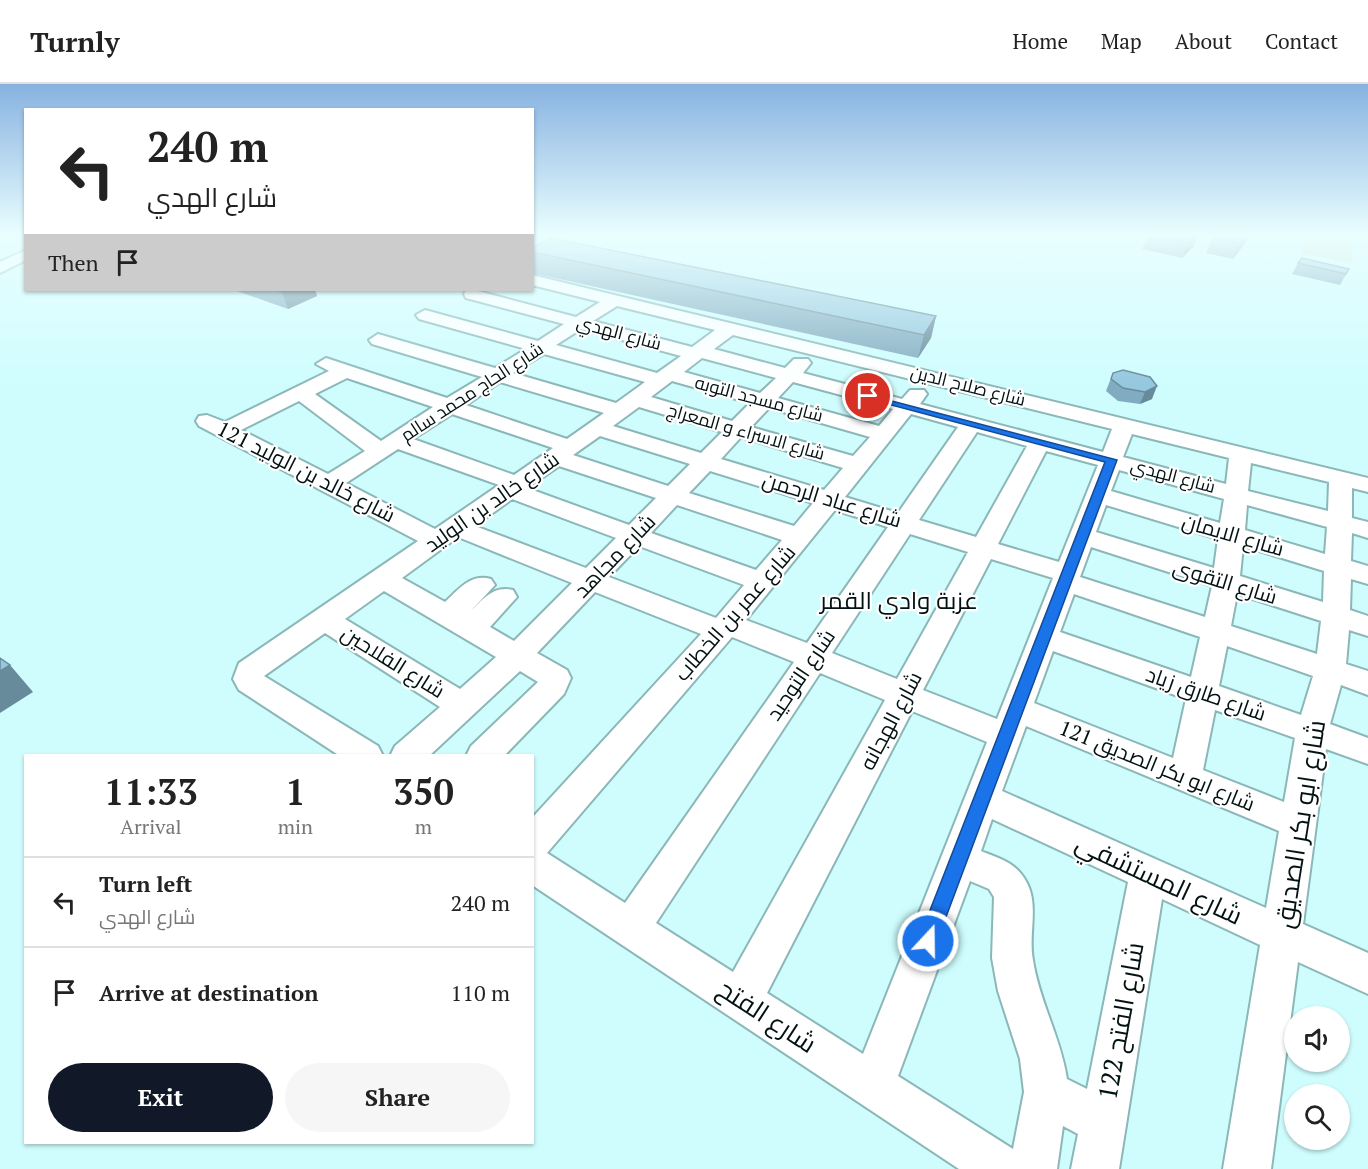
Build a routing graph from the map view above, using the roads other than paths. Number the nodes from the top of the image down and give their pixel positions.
1 (547, 284) edge
2 (472, 294) dead end
3 (614, 300) junction
4 (425, 315) dead end
5 (579, 322) junction
6 (730, 328) junction
7 (378, 340) dead end
8 (541, 347) junction
9 (815, 349) junction
10 (697, 352) junction
11 (498, 375) junction
12 (790, 375) junction
13 (664, 377) junction
14 (931, 377) junction
15 (301, 393) junction
16 (765, 401) junction
17 (627, 405) junction
18 (450, 406) junction
19 (907, 406) junction
20 (971, 424) junction
21 (1125, 424) junction
22 (597, 428) junction
23 (737, 429) junction
24 (884, 434) junction
25 (1040, 442) junction
26 (388, 446) junction
27 (562, 452) junction
28 (1241, 452) junction
29 (1111, 460) junction
30 (707, 461) junction
31 (858, 465) junction
32 (1354, 482) edge
33 (329, 484) junction
34 (513, 487) junction
35 (1236, 493) junction
36 (1098, 495) junction
37 (673, 496) junction
38 (831, 500) junction
39 (904, 523) junction
40 (1354, 526) edge
41 (446, 533) junction
42 (1232, 535) junction
43 (635, 536) junction
44 (1082, 536) junction
45 (800, 537) junction
46 (983, 548) junction
47 (1353, 571) edge
48 (382, 578) junction
49 (1066, 578) junction
50 (592, 581) junction
51 (762, 582) junction
52 (1226, 583) junction
53 (492, 591) dead end
54 (324, 619) junction
55 (1352, 621) edge
56 (458, 623) junction
57 (724, 627) junction
58 (1218, 633) junction
59 (1044, 637) junction
60 (517, 656) junction
61 (813, 657) junction
62 (1330, 670) junction
63 (1368, 683) edge
64 (1204, 693) junction
65 (905, 694) junction
66 (462, 706) junction
67 (1011, 722) junction
68 (1312, 731) junction
69 (1368, 751) edge
70 (363, 754) edge
71 (409, 754) edge
72 (485, 754) edge
73 (1185, 777) junction
74 (982, 798) junction
75 (1298, 823) junction
76 (534, 842) edge
77 (959, 859) junction
78 (534, 865) edge
79 (1148, 873) junction
80 (631, 927) junction
81 (1282, 935) junction
82 (1368, 974) edge
83 (741, 999) junction
84 (873, 1085) junction
85 (1046, 1092) junction
86 (1103, 1122) junction
87 (1001, 1169) edge
88 (1033, 1169) edge
89 (1095, 1169) edge
90 (1247, 1169) edge

1 - 3 street, شارع صلاح الدين
2 - 5 street, شارع الهدي
3 - 5 street, شارع الحاج محمد سالم
3 - 6 street, شارع صلاح الدين
4 - 8 street, شارع مسجد التوبه
5 - 8 street, شارع الحاج محمد سالم
5 - 10 street, شارع الهدي
6 - 9 street, شارع صلاح الدين
6 - 10 street, شارع خالد بن الوليد
7 - 11 street, شارع الاسراء و المعراج
8 - 11 street, شارع الحاج محمد سالم
8 - 13 street, شارع مسجد التوبه
9 - 12 street, شارع مجاهد
9 - 14 street, شارع صلاح الدين
10 - 12 street, شارع الهدي
10 - 13 street, شارع خالد بن الوليد
11 - 17 street, شارع الاسراء و المعراج
11 - 18 street, شارع الحاج محمد سالم
12 - 16 street, شارع مجاهد
12 - 19 street, شارع الهدي
13 - 16 street, شارع مسجد التوبه
13 - 17 street, شارع خالد بن الوليد
14 - 19 street, شارع عمر بن الخطاب
14 - 21 street, شارع صلاح الدين
15 - 18 street
15 - 26 street
15 - 33 street, شارع خالد بن الوليد 121
16 - 23 street, شارع مجاهد
16 - 24 street, شارع مسجد التوبه
17 - 22 street, شارع خالد بن الوليد
17 - 23 street, شارع الاسراء و المعراج
18 - 26 street, شارع الحاج محمد سالم
18 - 27 street
19 - 20 street, شارع الهدي
19 - 24 street, شارع عمر بن الخطاب
20 - 25 street, شارع الهدي
20 - 39 street, شارع التوحيد
21 - 28 street, شارع صلاح الدين
21 - 29 street
22 - 27 street, شارع خالد بن الوليد
22 - 30 street, شارع عباد الرحمن
23 - 30 street, شارع مجاهد
23 - 31 street, شارع الاسراء و المعراج
24 - 31 street, شارع عمر بن الخطاب
25 - 29 street, شارع الهدي
25 - 46 street, شارع الهجانه
26 - 33 street, شارع الحاج محمد سالم
26 - 34 street
27 - 34 street, شارع خالد بن الوليد
27 - 37 street
28 - 32 street, شارع صلاح الدين
28 - 35 street
29 - 35 street, شارع الهدي
29 - 36 street
30 - 37 street, شارع مجاهد
30 - 38 street, شارع عباد الرحمن
31 - 38 street, شارع عمر بن الخطاب
32 - 40 street, شارع ابو بكر الصديق
33 - 41 street, شارع خالد بن الوليد 121
34 - 41 street, شارع خالد بن الوليد
34 - 43 street
35 - 40 street, شارع الهدي
35 - 42 street
36 - 42 street, شارع الايمان
36 - 44 street
37 - 43 street, شارع مجاهد
37 - 45 street
38 - 39 street, شارع عباد الرحمن
38 - 45 street, شارع عمر بن الخطاب
39 - 46 street, شارع عباد الرحمن
39 - 61 street, شارع التوحيد
40 - 47 street, شارع ابو بكر الصديق
41 - 48 street, شارع خالد بن الوليد
41 - 50 street, شارع خالد بن الوليد 121
42 - 47 street, شارع الايمان
42 - 52 street
43 - 50 street, شارع مجاهد
43 - 51 street
44 - 49 street
44 - 52 street, شارع التقوى
45 - 51 street, شارع عمر بن الخطاب
46 - 49 street, شارع عباد الرحمن
46 - 65 street, شارع الهجانه
47 - 55 street, شارع ابو بكر الصديق
48 - 54 street, شارع خالد بن الوليد
48 - 56 street
49 - 58 street, شارع عباد الرحمن
49 - 59 street
50 - 57 street, شارع خالد بن الوليد 121
50 - 60 street, شارع مجاهد
51 - 57 street, شارع عمر بن الخطاب
52 - 55 street, شارع التقوى
52 - 58 street
53 - 56 street
54 - 66 street, شارع الفلاحين
54 - 70 street, شارع خالد بن الوليد
55 - 62 street, شارع ابو بكر الصديق
56 - 60 street
57 - 61 street, شارع ابو بكر الصديق 121
57 - 76 street, شارع عمر بن الخطاب
58 - 62 street, شارع عباد الرحمن
58 - 64 street
59 - 64 street, شارع طارق زياد
59 - 67 street
60 - 66 street, شارع مجاهد
60 - 72 street
61 - 65 street, شارع ابو بكر الصديق 121
61 - 80 street, شارع التوحيد
62 - 63 street, شارع عباد الرحمن
62 - 68 street, شارع ابو بكر الصديق
64 - 68 street, شارع طارق زياد
64 - 73 street
65 - 67 street, شارع ابو بكر الصديق 121
65 - 83 street, شارع الهجانه
66 - 71 street, شارع مجاهد
67 - 73 street, شارع ابو بكر الصديق 121
67 - 74 street
68 - 69 street, شارع طارق زياد
68 - 75 street, شارع ابو بكر الصديق
73 - 75 street, شارع ابو بكر الصديق 121
74 - 77 street
74 - 79 street, شارع المستشفي
75 - 81 street, شارع ابو بكر الصديق
77 - 84 street
77 - 85 street
78 - 80 street, شارع الفتح
79 - 81 street, شارع المستشفي
79 - 86 street, شارع الفتح 122
80 - 83 street, شارع الفتح
81 - 82 street, شارع المستشفي
81 - 90 street, شارع ابو بكر الصديق
83 - 84 street, شارع الفتح
84 - 87 street, شارع الفتح
85 - 86 street
85 - 88 street
86 - 89 street, شارع الفتح 122

